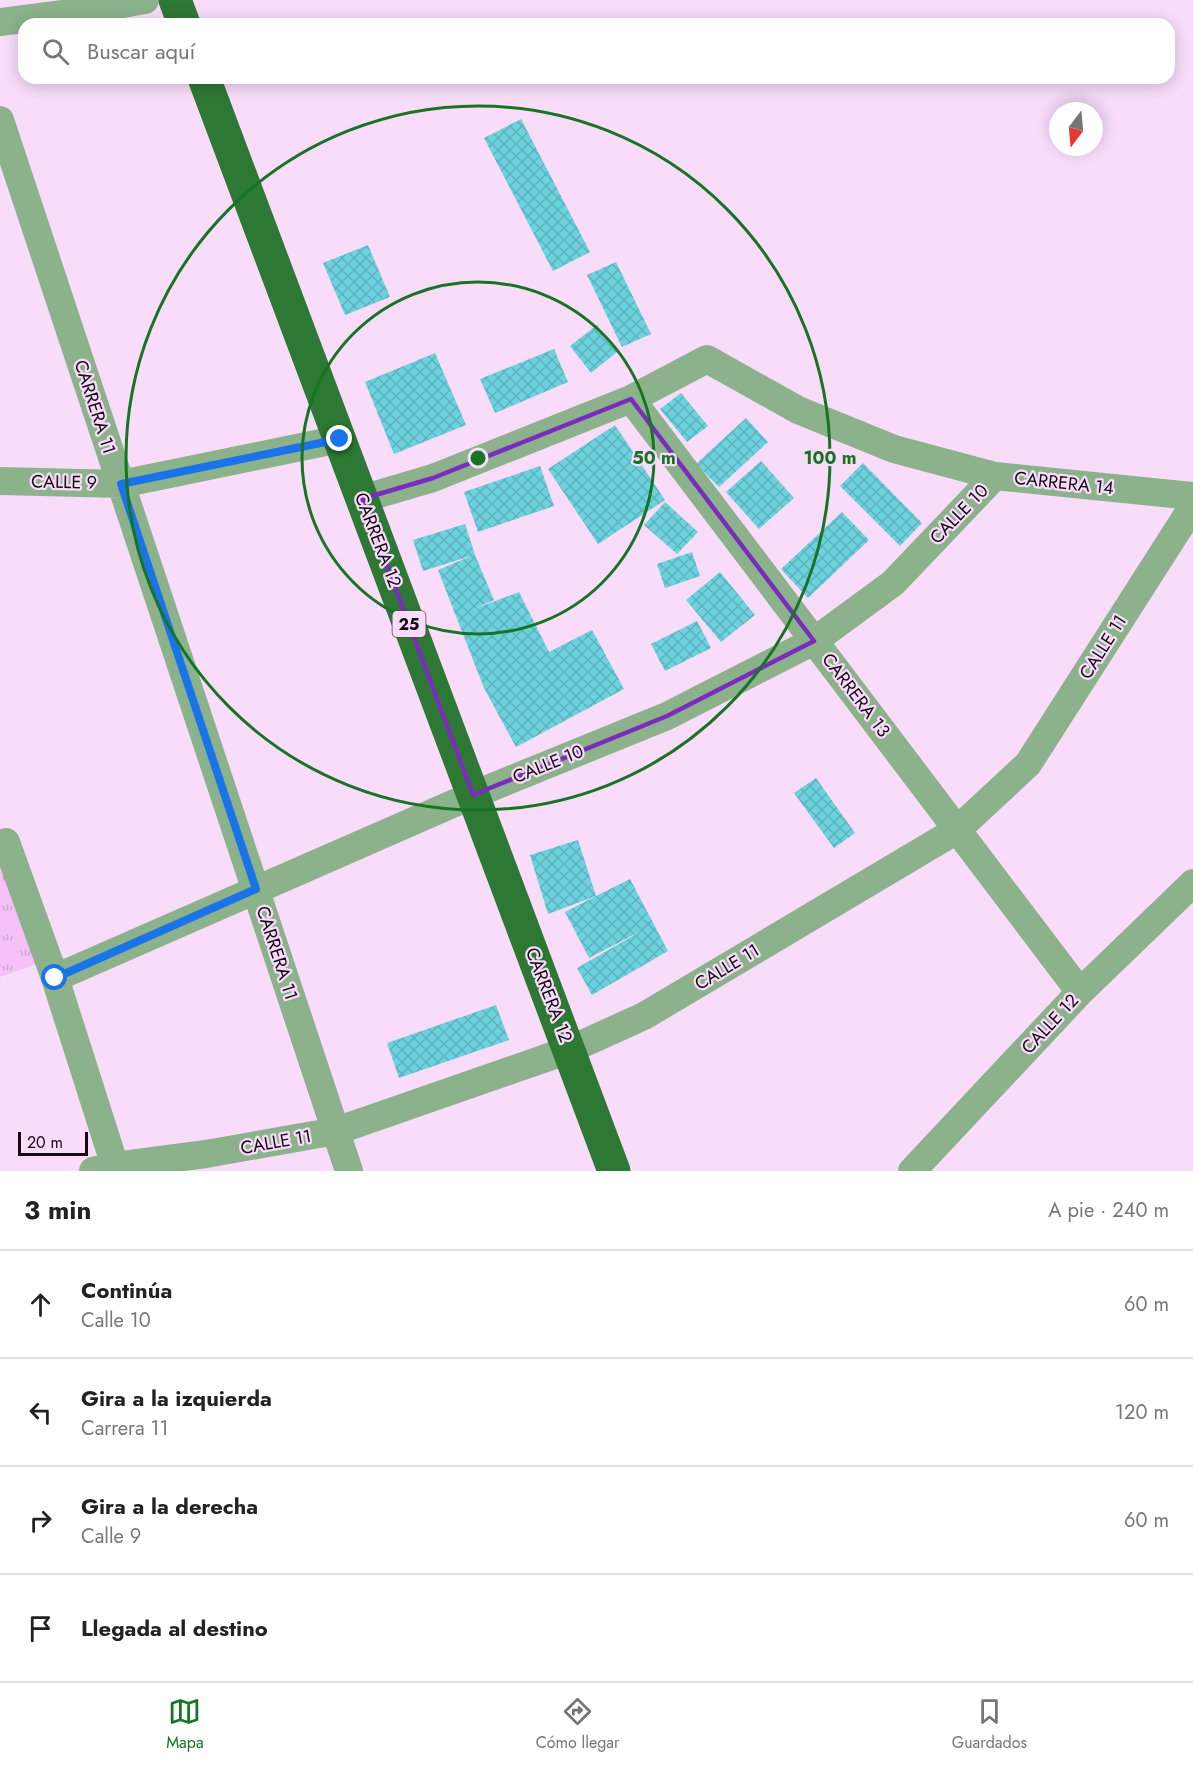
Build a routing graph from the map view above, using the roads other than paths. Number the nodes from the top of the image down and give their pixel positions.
1 (145, 0) edge
2 (175, 0) edge
3 (26, 18) edge
4 (182, 18) edge
5 (18, 19) edge
6 (0, 21) edge
7 (206, 84) edge
8 (0, 120) edge
9 (631, 399) junction
10 (340, 439) junction
11 (995, 476) junction
12 (0, 480) edge
13 (121, 484) junction
14 (1193, 496) edge
15 (362, 499) junction
16 (1193, 506) edge
17 (814, 641) junction
18 (473, 795) junction
19 (957, 830) junction
20 (0, 844) edge
21 (1193, 883) edge
22 (256, 889) junction
23 (55, 978) junction
24 (1080, 992) junction
25 (569, 1050) junction
26 (336, 1131) junction
27 (104, 1168) edge
28 (349, 1171) edge
29 (615, 1171) edge
30 (912, 1171) edge

1 - 3 street
2 - 4 highway
5 - 6 street
7 - 10 highway, CARRERA 12 / 25
8 - 13 street, CARRERA 11
9 - 11 street, CARRERA 14
9 - 15 street
9 - 17 street, CARRERA 13
10 - 13 street, CALLE 9
10 - 15 highway, CARRERA 12 / 25
11 - 14 street, CARRERA 14
11 - 17 street, CALLE 10
12 - 13 street, CALLE 9
13 - 22 street, CARRERA 11
15 - 18 highway, CARRERA 12 / 25
16 - 19 street, CALLE 11
17 - 18 street, CALLE 10
17 - 19 street, CARRERA 13
18 - 22 street, CALLE 10
18 - 25 highway, CARRERA 12 / 25
19 - 24 street, CARRERA 13
19 - 25 street, CALLE 11
20 - 23 street
21 - 24 street, CALLE 12
22 - 23 street, CALLE 10
22 - 26 street, CARRERA 11
23 - 27 street
24 - 30 street, CALLE 12
25 - 26 street, CALLE 11
25 - 29 highway, CARRERA 12 / 25
26 - 27 street, CALLE 11
26 - 28 street, CARRERA 11

